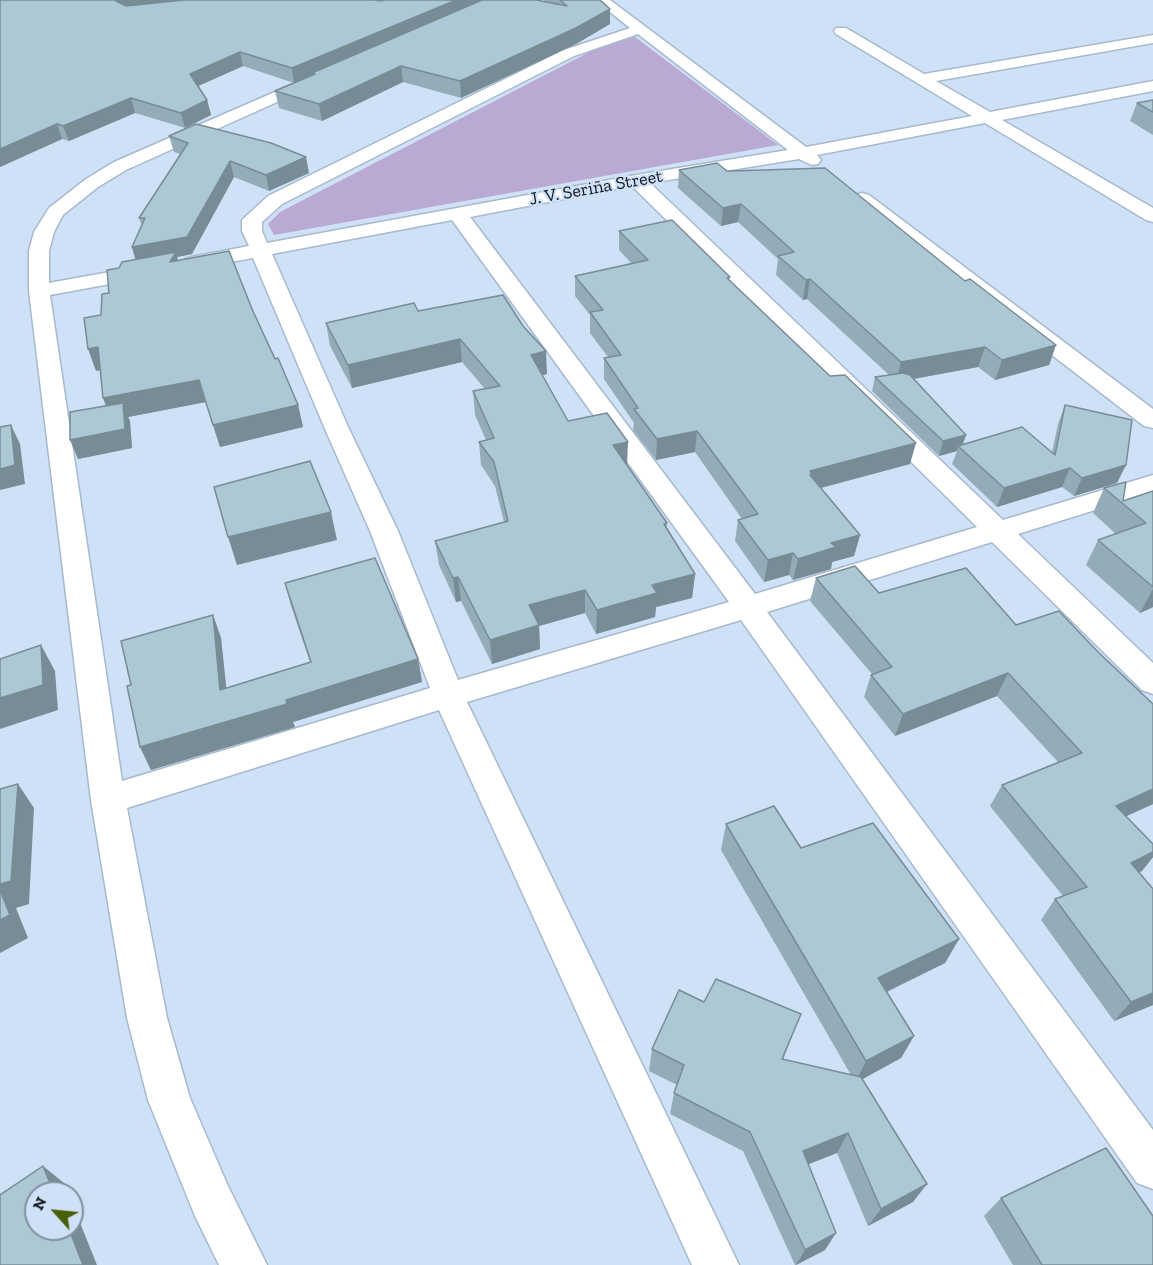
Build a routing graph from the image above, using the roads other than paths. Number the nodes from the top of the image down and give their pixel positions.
1 (602, 0) edge
2 (638, 30) junction
3 (842, 32) dead end
4 (1153, 39) edge
5 (340, 70) edge
6 (919, 79) junction
7 (1153, 86) edge
8 (986, 116) junction
9 (802, 153) junction
10 (830, 175) edge
11 (636, 180) junction
12 (849, 189) edge
13 (457, 213) junction
14 (1153, 216) edge
15 (260, 251) junction
16 (39, 291) junction
17 (1153, 421) edge
18 (1153, 483) edge
19 (999, 531) junction
20 (748, 608) junction
21 (1153, 682) edge
22 (448, 695) junction
23 (108, 800) junction
24 (1153, 1167) edge
25 (244, 1265) edge
26 (716, 1265) edge

1 - 2 street
2 - 9 street
2 - 15 street
3 - 6 street
4 - 6 street
5 - 16 street
6 - 8 street
7 - 8 street, J. V. Seriña Street
8 - 9 street, J. V. Seriña Street
8 - 14 street
9 - 10 street
9 - 11 street, J. V. Seriña Street
11 - 13 street, J. V. Seriña Street
11 - 19 street
12 - 17 street
13 - 15 street, J. V. Seriña Street
13 - 20 street
15 - 16 street, J. V. Seriña Street
15 - 22 street
16 - 23 street
18 - 19 street
19 - 20 street
19 - 21 street
20 - 22 street
20 - 24 street
22 - 23 street
22 - 26 street
23 - 25 street

